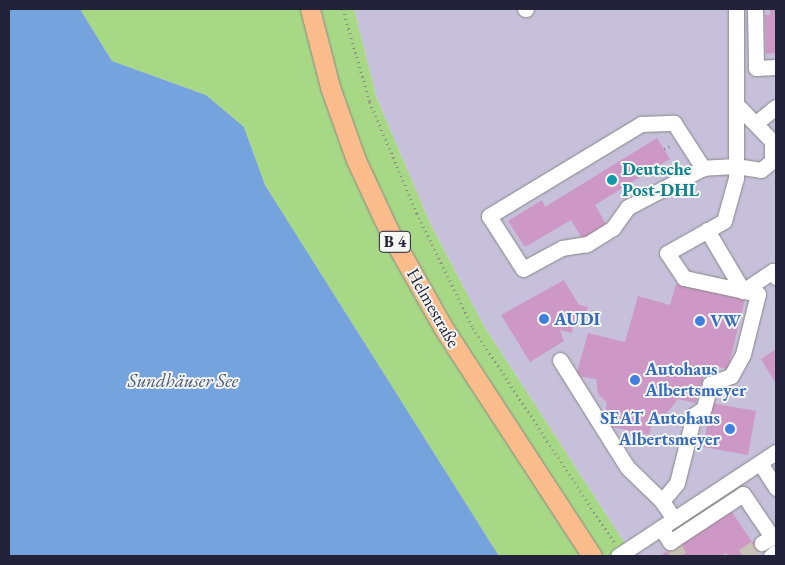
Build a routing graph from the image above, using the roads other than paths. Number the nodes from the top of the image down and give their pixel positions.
1 (310, 9) edge
2 (736, 9) edge
3 (755, 9) edge
4 (776, 67) edge
5 (737, 105) junction
6 (776, 107) edge
7 (756, 123) junction
8 (774, 160) edge
9 (736, 166) junction
10 (703, 168) junction
11 (707, 230) junction
12 (776, 277) edge
13 (743, 291) junction
14 (560, 360) dead end
15 (775, 453) edge
16 (760, 462) junction
17 (776, 488) edge
18 (662, 502) junction
19 (674, 519) junction
20 (661, 528) junction
21 (762, 543) dead end
22 (776, 552) edge
23 (620, 555) edge
24 (592, 556) edge
25 (771, 556) tunnel mouth

1 - 24 main road, Helmestraße / B 4
2 - 5 street
3 - 4 street
5 - 7 street
5 - 9 street
6 - 7 street
7 - 8 street
8 - 9 street
9 - 10 street
9 - 11 street
10 - 10 street
11 - 13 street
11 - 13 street
12 - 13 street
13 - 18 street
14 - 18 street
15 - 16 street
16 - 17 street
16 - 19 street
18 - 19 street
19 - 20 street
20 - 21 street
20 - 23 street
22 - 25 street

